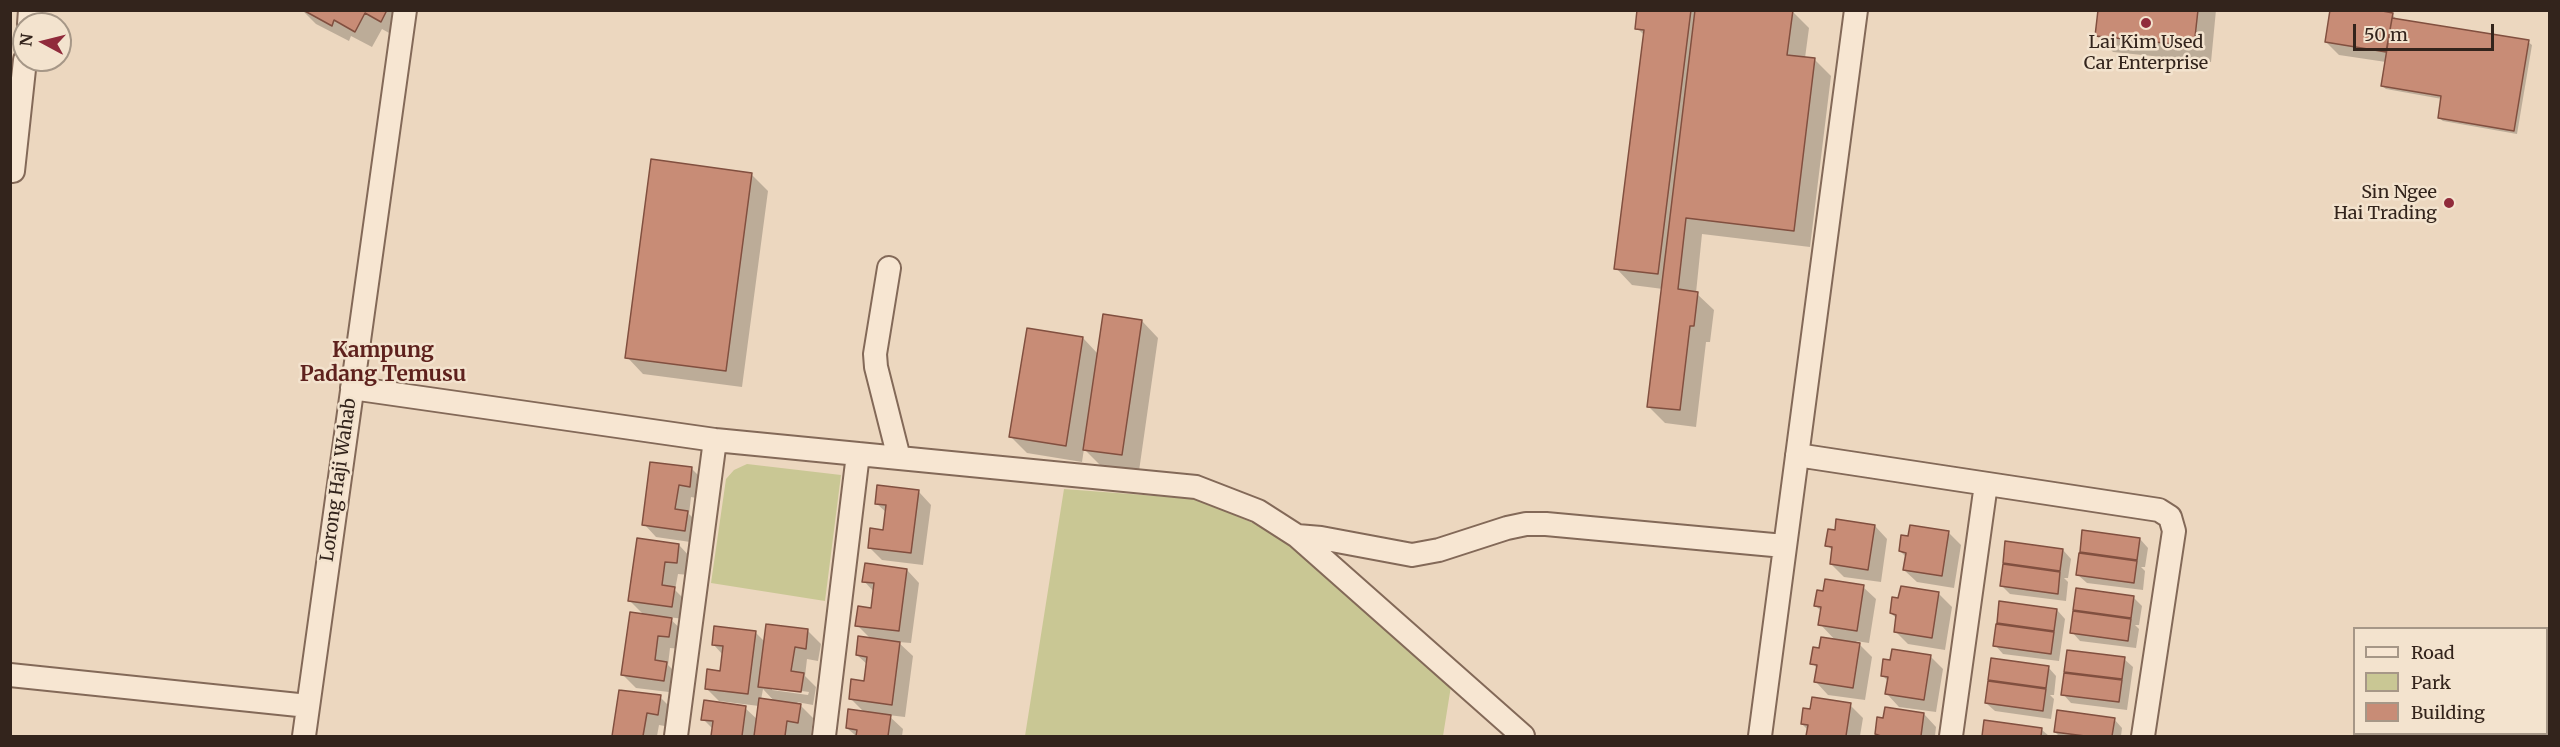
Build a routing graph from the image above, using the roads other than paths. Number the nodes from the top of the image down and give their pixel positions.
1 (405, 10) edge
2 (1856, 10) edge
3 (24, 72) edge
4 (14, 171) dead end
5 (889, 268) dead end
6 (352, 388) junction
7 (715, 440) junction
8 (858, 454) junction
9 (1797, 455) junction
10 (899, 458) junction
11 (1986, 484) junction
12 (1297, 536) junction
13 (1784, 546) junction
14 (10, 675) edge
15 (308, 706) junction
16 (304, 736) edge
17 (676, 736) edge
18 (824, 736) edge
19 (1523, 736) edge
20 (1760, 736) edge
21 (1951, 736) edge
22 (2143, 736) edge

1 - 6 street, Lorong Haji Wahab
2 - 9 street
3 - 4 street
5 - 10 street
6 - 7 street
6 - 15 street, Lorong Haji Wahab
7 - 8 street
7 - 17 street
8 - 10 street
8 - 18 street
9 - 11 street
9 - 13 street
10 - 12 street
11 - 21 street
11 - 22 street
12 - 13 street
12 - 19 street
13 - 20 street
14 - 15 street
15 - 16 street, Lorong Haji Wahab

